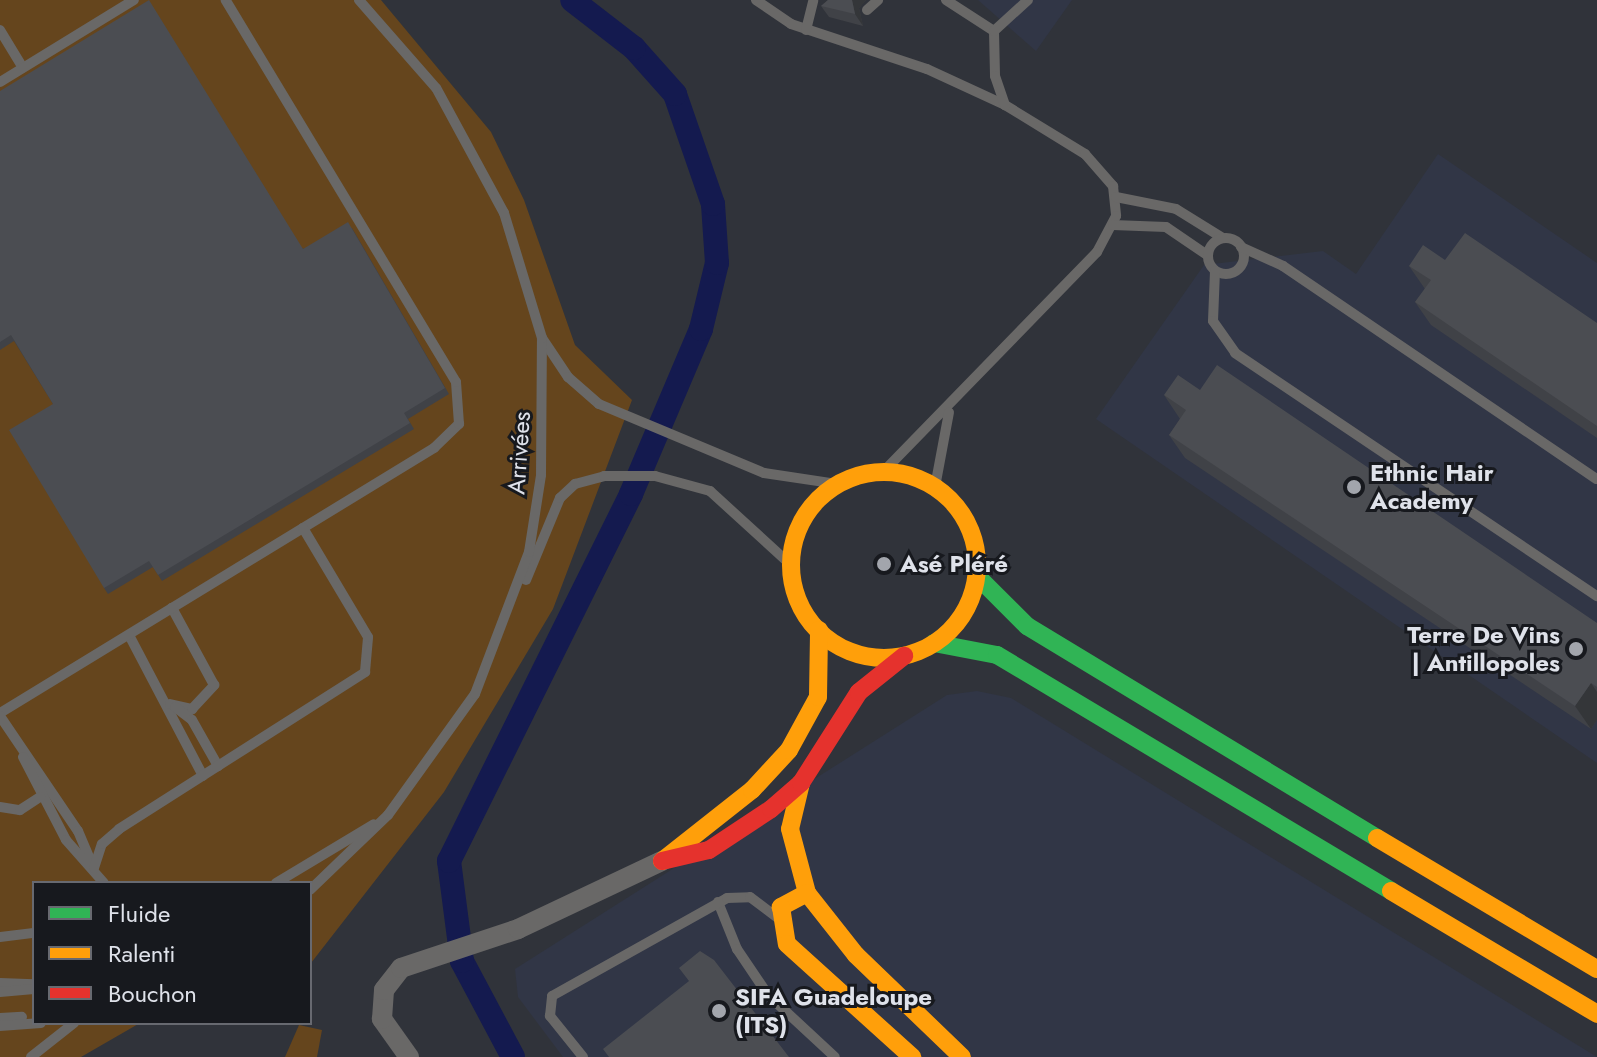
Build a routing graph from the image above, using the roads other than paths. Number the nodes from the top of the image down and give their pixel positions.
1 (134, 0) edge
2 (226, 0) edge
3 (756, 0) edge
4 (878, 0) edge
5 (946, 0) edge
6 (1028, 0) edge
7 (813, 1) edge
8 (360, 2) edge
9 (832, 7) edge
10 (867, 10) dead end
11 (0, 30) edge
12 (806, 30) junction
13 (994, 31) junction
14 (23, 68) junction
15 (0, 82) edge
16 (1005, 105) junction
17 (1116, 197) junction
18 (1113, 225) junction
19 (1223, 238) junction
20 (1241, 247) junction
21 (1207, 255) junction
22 (1215, 271) junction
23 (542, 338) junction
24 (949, 412) junction
25 (883, 472) junction
26 (1597, 479) edge
27 (838, 484) junction
28 (935, 487) junction
29 (303, 528) junction
30 (792, 566) junction
31 (977, 576) junction
32 (1597, 596) edge
33 (172, 608) junction
34 (506, 626) junction
35 (819, 630) junction
36 (129, 635) junction
37 (934, 643) junction
38 (904, 656) junction
39 (170, 704) junction
40 (0, 714) edge
41 (21, 751) junction
42 (218, 766) junction
43 (203, 776) junction
44 (801, 783) junction
45 (40, 797) junction
46 (0, 807) edge
47 (388, 815) junction
48 (662, 861) junction
49 (94, 868) junction
50 (103, 881) edge
51 (279, 881) edge
52 (312, 888) edge
53 (807, 893) junction
54 (718, 902) junction
55 (780, 925) junction
56 (32, 933) edge
57 (0, 937) edge
58 (1597, 969) edge
59 (0, 983) edge
60 (32, 987) edge
61 (32, 987) edge
62 (0, 992) edge
63 (1597, 1014) edge
64 (32, 1017) edge
65 (0, 1018) edge
66 (32, 1024) edge
67 (71, 1025) edge
68 (0, 1026) edge
69 (31, 1057) edge
70 (409, 1057) edge
71 (583, 1057) edge
72 (835, 1057) edge
73 (912, 1057) edge
74 (962, 1057) edge

1 - 14 lane
2 - 29 lane
3 - 12 lane
4 - 10 lane
5 - 13 lane
6 - 13 lane
7 - 9 lane
7 - 12 lane
8 - 23 lane, Arrivées
11 - 14 lane
12 - 16 lane
13 - 16 lane
14 - 15 lane
16 - 17 lane
17 - 18 lane
17 - 19 lane
18 - 21 lane
18 - 24 lane
19 - 20 lane
19 - 21 lane
20 - 22 lane
20 - 26 lane
21 - 22 lane
22 - 32 lane
23 - 27 lane
23 - 34 lane, Arrivées
24 - 25 lane
24 - 28 lane
25 - 27 street
25 - 28 street
27 - 30 street
28 - 31 street
29 - 33 lane
29 - 42 lane
30 - 34 lane
30 - 35 street
31 - 37 street
31 - 58 street
33 - 36 lane
33 - 39 lane
34 - 47 lane, Arrivées
35 - 38 street
35 - 48 street
36 - 39 lane
36 - 40 lane
37 - 38 street
37 - 63 street
38 - 44 street
39 - 42 lane
39 - 43 lane
40 - 41 lane
41 - 45 lane
41 - 49 lane
42 - 43 lane
43 - 49 lane
44 - 48 street
44 - 53 street
45 - 46 lane
45 - 49 lane
47 - 51 lane
47 - 52 lane, Arrivées
48 - 70 street
49 - 50 lane
53 - 55 street
53 - 74 street
54 - 55 lane
54 - 71 lane
54 - 72 lane
55 - 73 street
56 - 57 lane
59 - 60 lane
61 - 62 lane
64 - 65 lane
66 - 68 lane
67 - 69 lane

